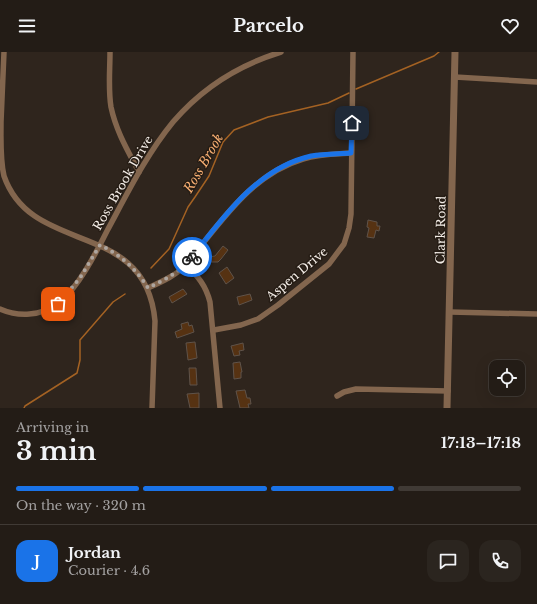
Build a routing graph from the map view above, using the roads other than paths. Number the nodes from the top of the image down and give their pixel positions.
1 (4, 52) edge
2 (110, 52) edge
3 (281, 52) edge
4 (353, 52) edge
5 (455, 52) edge
6 (455, 77) junction
7 (537, 82) edge
8 (351, 153) junction
9 (139, 172) junction
10 (100, 245) junction
11 (186, 265) junction
12 (148, 288) junction
13 (0, 309) edge
14 (450, 312) junction
15 (537, 314) edge
16 (214, 330) junction
17 (448, 391) junction
18 (337, 396) dead end
19 (152, 408) edge
20 (220, 408) edge
21 (447, 408) edge

1 - 10 street
2 - 9 street
3 - 9 street, Ross Brook Drive
4 - 8 street, Aspen Drive
5 - 6 street, Clark Road
6 - 7 street
6 - 14 street, Clark Road
8 - 11 street
8 - 16 street, Aspen Drive
9 - 10 street, Ross Brook Drive
10 - 12 street
10 - 13 street, Ross Brook Drive
11 - 12 street
11 - 16 street
12 - 19 street
14 - 15 street
14 - 17 street, Clark Road
16 - 20 street
17 - 18 street
17 - 21 street, Clark Road

